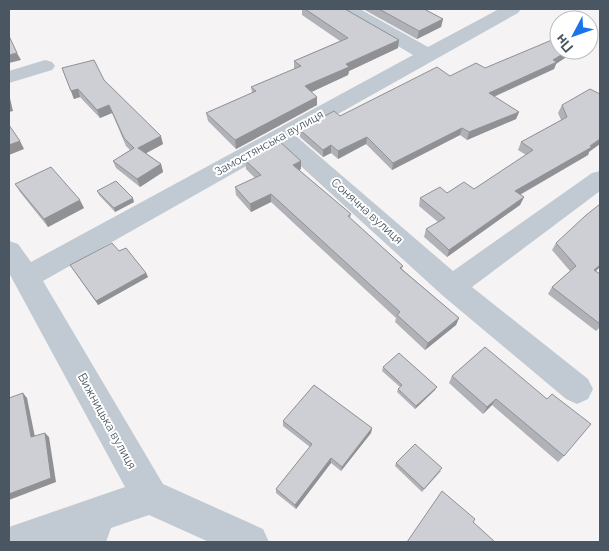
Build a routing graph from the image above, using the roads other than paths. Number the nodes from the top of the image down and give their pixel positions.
1 (348, 9) edge
2 (512, 9) edge
3 (427, 55) junction
4 (45, 66) dead end
5 (9, 77) edge
6 (282, 136) junction
7 (600, 179) edge
8 (17, 264) edge
9 (452, 287) junction
10 (577, 389) dead end
11 (150, 497) junction
12 (93, 528) edge
13 (18, 542) edge
14 (250, 542) edge

1 - 3 street
2 - 3 street, Замостянська вулиця
3 - 6 street, Замостянська вулиця
4 - 5 street
6 - 8 street, Замостянська вулиця
6 - 9 street, Сонячна вулиця
7 - 9 street
8 - 11 street, Вижницька вулиця
9 - 10 street, Сонячна вулиця
11 - 12 street
11 - 14 street
12 - 13 street

